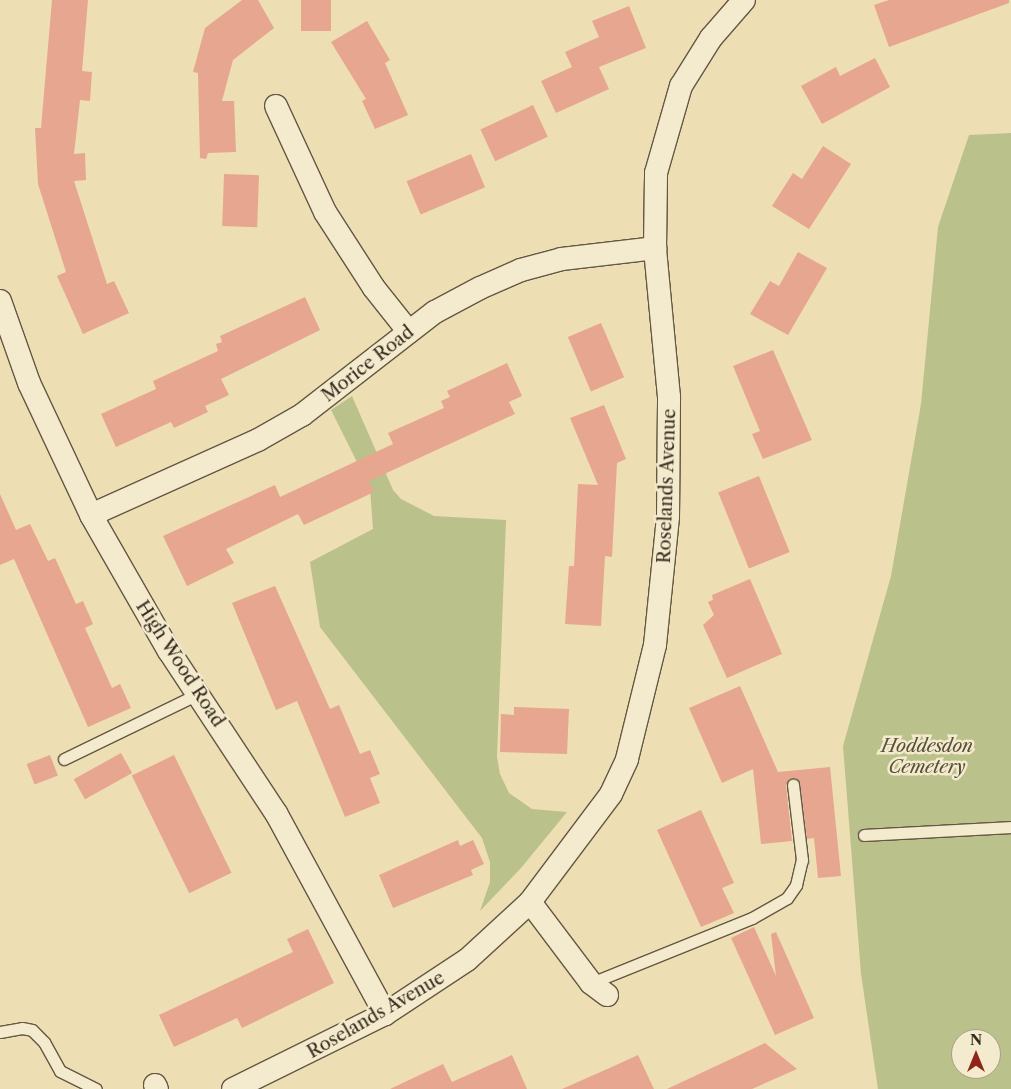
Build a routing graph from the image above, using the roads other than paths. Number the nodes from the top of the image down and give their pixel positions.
1 (744, 0) edge
2 (276, 106) dead end
3 (655, 248) junction
4 (0, 301) edge
5 (409, 332) junction
6 (91, 515) junction
7 (198, 694) junction
8 (64, 759) dead end
9 (793, 785) dead end
10 (1011, 827) edge
11 (864, 835) dead end
12 (530, 902) junction
13 (599, 989) joint
14 (385, 1014) junction
15 (0, 1032) edge
16 (68, 1078) junction
17 (63, 1089) edge
18 (96, 1089) edge
19 (233, 1089) edge

1 - 3 street, Roselands Avenue
2 - 5 street
3 - 5 street, Morice Road
3 - 12 street, Roselands Avenue
4 - 6 street, High Wood Road
5 - 6 street, Morice Road
6 - 7 street, High Wood Road
7 - 8 lane
7 - 14 street, High Wood Road
9 - 13 lane
10 - 11 lane
12 - 13 street
12 - 14 street, Roselands Avenue
14 - 19 street, Roselands Avenue
15 - 16 lane
16 - 17 lane
16 - 18 lane

